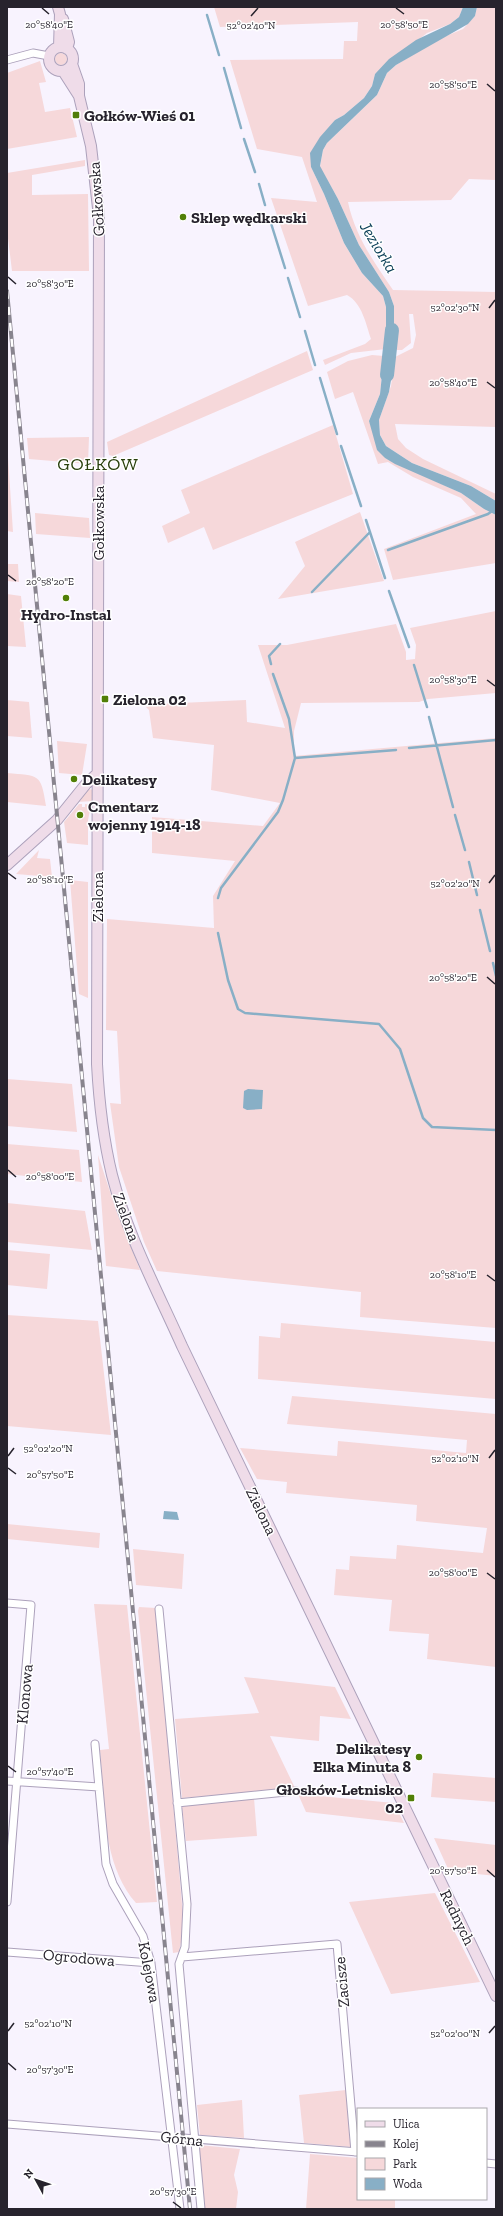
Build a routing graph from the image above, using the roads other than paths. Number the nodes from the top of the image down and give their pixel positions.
1 (59, 11) edge
2 (63, 48) junction
3 (49, 56) junction
4 (7, 60) edge
5 (72, 64) junction
6 (63, 71) junction
7 (79, 96) junction
8 (98, 773) junction
9 (7, 865) edge
10 (7, 1603) edge
11 (159, 1609) dead end
12 (316, 1622) joint
13 (95, 1744) dead end
14 (7, 1781) edge
15 (16, 1782) junction
16 (99, 1787) junction
17 (296, 1791) dead end
18 (177, 1803) junction
19 (7, 1902) edge
20 (7, 1952) edge
21 (182, 1957) junction
22 (151, 1963) junction
23 (496, 1996) edge
24 (7, 2124) edge
25 (172, 2137) junction
26 (195, 2140) junction
27 (357, 2152) edge
28 (180, 2209) edge
29 (201, 2209) edge

1 - 2 street
2 - 3 street
2 - 5 street
3 - 4 street
3 - 6 street
5 - 6 street
5 - 7 street, Gołkowska
6 - 7 street, Gołkowska
7 - 8 street, Gołkowska
8 - 9 street
8 - 12 street, Zielona
10 - 15 street, Klonowa
11 - 18 street, Kolejowa
12 - 23 street, Radnych
13 - 16 street, Kolejowa
14 - 15 street
15 - 16 street
15 - 19 street, Klonowa
16 - 22 street, Kolejowa
17 - 18 street
18 - 21 street, Kolejowa
20 - 22 street, Ogrodowa
21 - 26 street, Kolejowa
21 - 27 street, Zacisze
22 - 25 street, Kolejowa
24 - 25 street, Górna
25 - 26 street, Górna
25 - 28 street, Kolejowa
26 - 27 street, Górna
26 - 29 street, Kolejowa

